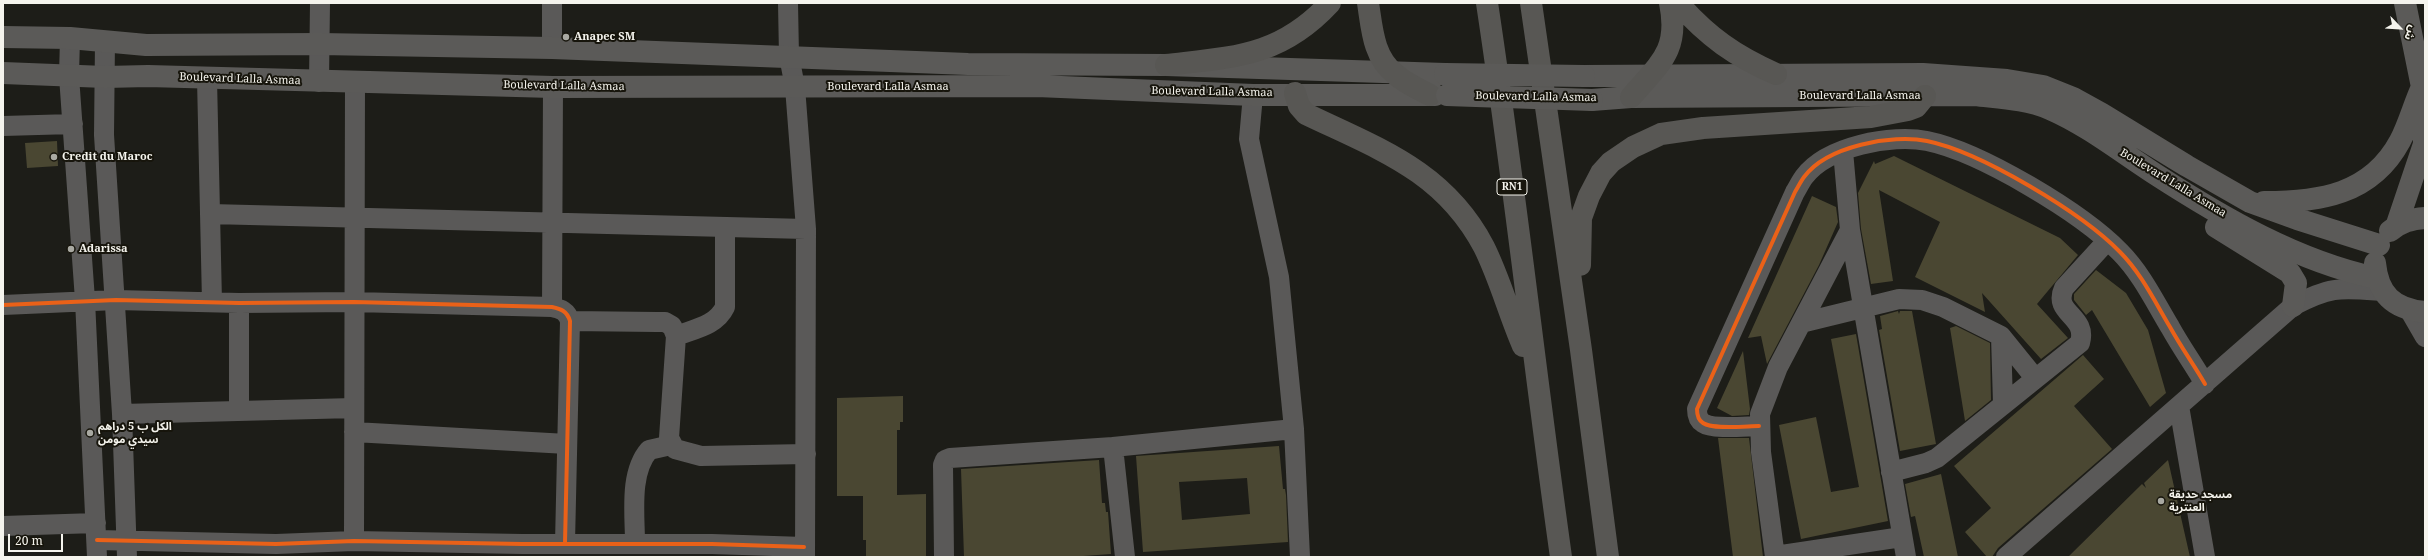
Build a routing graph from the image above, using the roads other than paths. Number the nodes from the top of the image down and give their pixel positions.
1 (320, 3) edge
2 (552, 3) edge
3 (788, 3) edge
4 (1330, 3) edge
5 (1368, 3) edge
6 (1487, 3) edge
7 (1531, 3) edge
8 (1670, 3) edge
9 (1678, 3) edge
10 (2404, 3) edge
11 (3, 37) edge
12 (70, 38) junction
13 (105, 41) junction
14 (320, 44) junction
15 (552, 48) junction
16 (789, 56) junction
17 (1166, 65) junction
18 (1294, 69) junction
19 (3, 73) edge
20 (1394, 74) junction
21 (1776, 74) junction
22 (1650, 75) junction
23 (69, 76) junction
24 (105, 77) junction
25 (207, 79) junction
26 (355, 81) junction
27 (319, 82) junction
28 (553, 87) junction
29 (2422, 87) junction
30 (795, 88) junction
31 (1440, 88) junction
32 (1295, 93) junction
33 (1253, 95) junction
34 (1925, 96) junction
35 (1631, 97) junction
36 (74, 124) junction
37 (3, 126) edge
38 (1843, 151) junction
39 (2172, 185) junction
40 (2250, 202) junction
41 (210, 214) junction
42 (354, 218) junction
43 (2425, 218) edge
44 (552, 222) junction
45 (2397, 224) junction
46 (724, 227) junction
47 (806, 229) junction
48 (1850, 230) junction
49 (2107, 241) junction
50 (2379, 245) junction
51 (2379, 284) junction
52 (85, 300) junction
53 (116, 300) junction
54 (212, 302) junction
55 (354, 302) junction
56 (239, 303) junction
57 (3, 305) edge
58 (2293, 306) junction
59 (552, 307) junction
60 (1863, 307) junction
61 (2418, 311) edge
62 (570, 321) junction
63 (1801, 323) junction
64 (676, 336) junction
65 (2001, 336) junction
66 (2425, 337) edge
67 (1581, 350) junction
68 (1534, 372) junction
69 (2035, 378) junction
70 (2206, 384) junction
71 (2003, 404) junction
72 (2179, 406) junction
73 (354, 408) junction
74 (239, 410) junction
75 (122, 414) junction
76 (1759, 426) junction
77 (1294, 429) junction
78 (354, 432) junction
79 (567, 444) junction
80 (671, 445) junction
81 (1113, 447) junction
82 (806, 454) junction
83 (1891, 472) junction
84 (3, 526) edge
85 (1902, 537) junction
86 (96, 540) edge
87 (354, 541) junction
88 (565, 543) junction
89 (635, 544) junction
90 (127, 549) edge
91 (276, 550) edge
92 (712, 550) edge
93 (522, 551) edge
94 (804, 552) edge
95 (1775, 556) edge
96 (944, 557) edge
97 (1125, 557) edge
98 (1300, 557) edge
99 (1561, 557) edge
100 (1608, 557) edge
101 (1906, 557) edge
102 (2006, 557) edge
103 (2205, 557) edge

1 - 14 street
2 - 15 street
3 - 16 street
4 - 17 highway
5 - 20 highway
6 - 68 highway, RN1
7 - 67 highway
8 - 22 highway
9 - 21 highway
10 - 29 main road
11 - 12 main road, Boulevard Lalla Asmaa
12 - 13 main road, Boulevard Lalla Asmaa
12 - 23 street
13 - 14 main road, Boulevard Lalla Asmaa
13 - 24 street
14 - 15 main road, Boulevard Lalla Asmaa
14 - 27 street
15 - 16 main road, Boulevard Lalla Asmaa
16 - 17 main road, Boulevard Lalla Asmaa
16 - 30 street
17 - 18 main road, Boulevard Lalla Asmaa
18 - 20 main road, Boulevard Lalla Asmaa
18 - 32 main road
19 - 23 main road, Boulevard Lalla Asmaa
20 - 31 main road, Boulevard Lalla Asmaa
21 - 22 main road, Boulevard Lalla Asmaa
21 - 40 main road, Boulevard Lalla Asmaa
22 - 31 main road, Boulevard Lalla Asmaa, bridge
22 - 35 highway
23 - 24 main road, Boulevard Lalla Asmaa
23 - 36 street
24 - 25 main road, Boulevard Lalla Asmaa
24 - 53 street
25 - 27 main road, Boulevard Lalla Asmaa
25 - 41 street
26 - 27 main road, Boulevard Lalla Asmaa
26 - 28 main road, Boulevard Lalla Asmaa
26 - 42 street
28 - 30 main road, Boulevard Lalla Asmaa
28 - 44 street
29 - 40 main road
29 - 45 main road
30 - 33 main road, Boulevard Lalla Asmaa
30 - 47 street
31 - 32 main road, Boulevard Lalla Asmaa
31 - 35 main road, Boulevard Lalla Asmaa, bridge
32 - 33 main road, Boulevard Lalla Asmaa
32 - 68 highway
33 - 77 street
34 - 35 main road, Boulevard Lalla Asmaa
34 - 39 main road, Boulevard Lalla Asmaa
34 - 67 highway
36 - 37 street
36 - 52 street
38 - 48 street
38 - 49 street
38 - 76 street
39 - 51 main road, Boulevard Lalla Asmaa
39 - 58 main road
40 - 50 main road, Boulevard Lalla Asmaa
41 - 42 street
41 - 54 street
42 - 44 street
42 - 55 street
43 - 45 main road
44 - 46 street
44 - 59 street
45 - 50 main road
46 - 47 street
46 - 64 street
47 - 82 street
48 - 60 street
48 - 63 street
49 - 69 street
49 - 70 street
50 - 51 main road
51 - 58 street
51 - 61 main road
52 - 53 street
52 - 57 street
52 - 86 street
53 - 54 street
53 - 75 street
54 - 56 street
55 - 56 street
55 - 59 street
55 - 73 street
56 - 74 street
58 - 70 street
59 - 62 street
60 - 63 street
60 - 65 street
60 - 83 street
61 - 66 street
62 - 64 street
62 - 79 street
63 - 76 street
64 - 80 street
65 - 69 street
65 - 71 street
67 - 100 highway
68 - 99 highway, RN1
69 - 71 street
70 - 72 street
71 - 83 street
72 - 102 street
72 - 103 street
73 - 74 street
73 - 78 street
74 - 75 street
75 - 90 street
76 - 95 street
77 - 81 street
77 - 98 street
78 - 79 street
78 - 87 street
79 - 88 street
80 - 82 street
80 - 89 street
81 - 96 street
81 - 97 street
82 - 94 street
83 - 85 street
84 - 86 street
85 - 95 street
85 - 101 street
86 - 90 street
87 - 91 street
87 - 93 street
88 - 89 street
88 - 93 street
89 - 92 street
90 - 91 street
92 - 94 street

